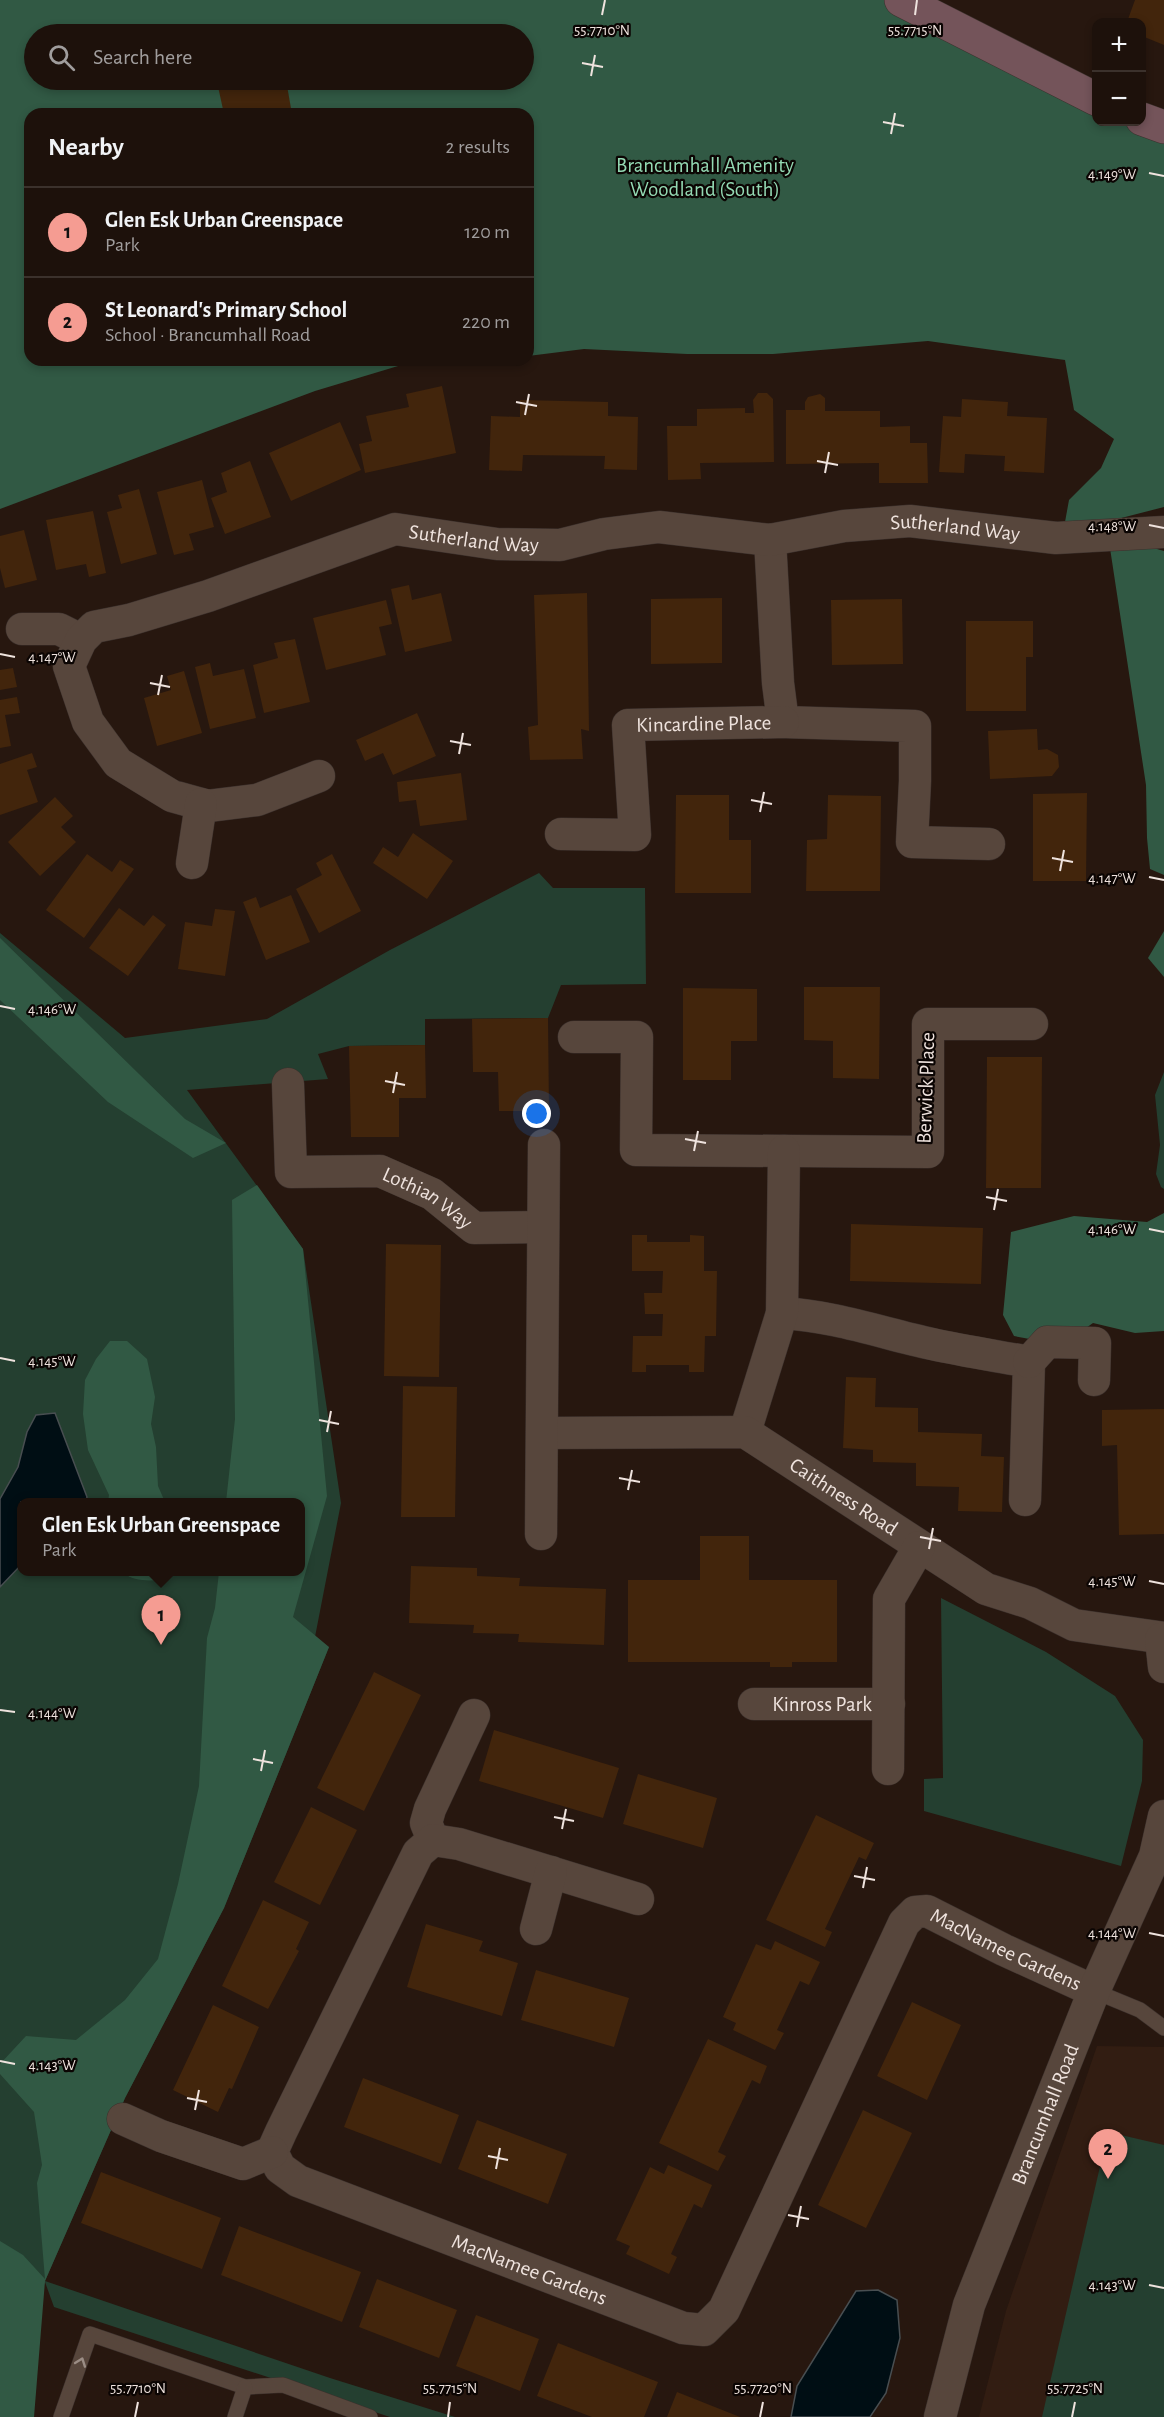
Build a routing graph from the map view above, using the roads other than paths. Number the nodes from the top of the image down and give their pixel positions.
1 (901, 0) edge
2 (1092, 97) edge
3 (1146, 120) edge
4 (1164, 127) edge
5 (1164, 532) edge
6 (770, 540) junction
7 (22, 629) dead end
8 (81, 640) junction
9 (783, 722) junction
10 (320, 777) dead end
11 (201, 804) junction
12 (561, 834) dead end
13 (989, 844) dead end
14 (192, 863) dead end
15 (1032, 1024) dead end
16 (574, 1037) dead end
17 (288, 1084) dead end
18 (544, 1145) dead end
19 (784, 1152) junction
20 (543, 1227) junction
21 (782, 1313) junction
22 (1029, 1362) junction
23 (1094, 1380) dead end
24 (745, 1432) junction
25 (543, 1433) junction
26 (1025, 1500) dead end
27 (541, 1534) dead end
28 (919, 1547) junction
29 (1163, 1648) edge
30 (754, 1704) dead end
31 (889, 1704) junction
32 (474, 1715) dead end
33 (888, 1769) dead end
34 (1164, 1816) edge
35 (433, 1840) junction
36 (551, 1872) junction
37 (638, 1899) dead end
38 (536, 1929) dead end
39 (1094, 1991) junction
40 (1164, 2028) edge
41 (123, 2120) dead end
42 (272, 2152) junction
43 (245, 2387) junction
44 (61, 2417) edge
45 (235, 2417) edge
46 (370, 2417) edge
47 (940, 2417) edge

1 - 2 street
3 - 4 street
5 - 6 street, Sutherland Way
6 - 8 street, Sutherland Way
6 - 9 street, Kincardine Place
7 - 8 street
8 - 11 street
9 - 12 street, Kincardine Place
9 - 13 street, Kincardine Place
10 - 11 street
11 - 14 street
15 - 19 street, Berwick Place
16 - 19 street, Berwick Place
17 - 20 street, Lothian Way
18 - 20 street
19 - 21 street
20 - 25 street
21 - 22 street
21 - 24 street
22 - 23 street
22 - 26 street
24 - 25 street
24 - 28 street, Caithness Road
25 - 27 street
28 - 29 street, Caithness Road
28 - 31 street, Kinross Park
30 - 31 street, Kinross Park
31 - 33 street, Kinross Park
32 - 35 street
34 - 39 street, Brancumhall Road
35 - 36 street
35 - 42 street
36 - 37 street
36 - 38 street
39 - 40 lane
39 - 42 street, MacNamee Gardens
39 - 47 street, Brancumhall Road
41 - 42 street
44 -> 43 lane
43 - 45 lane
43 - 46 lane

